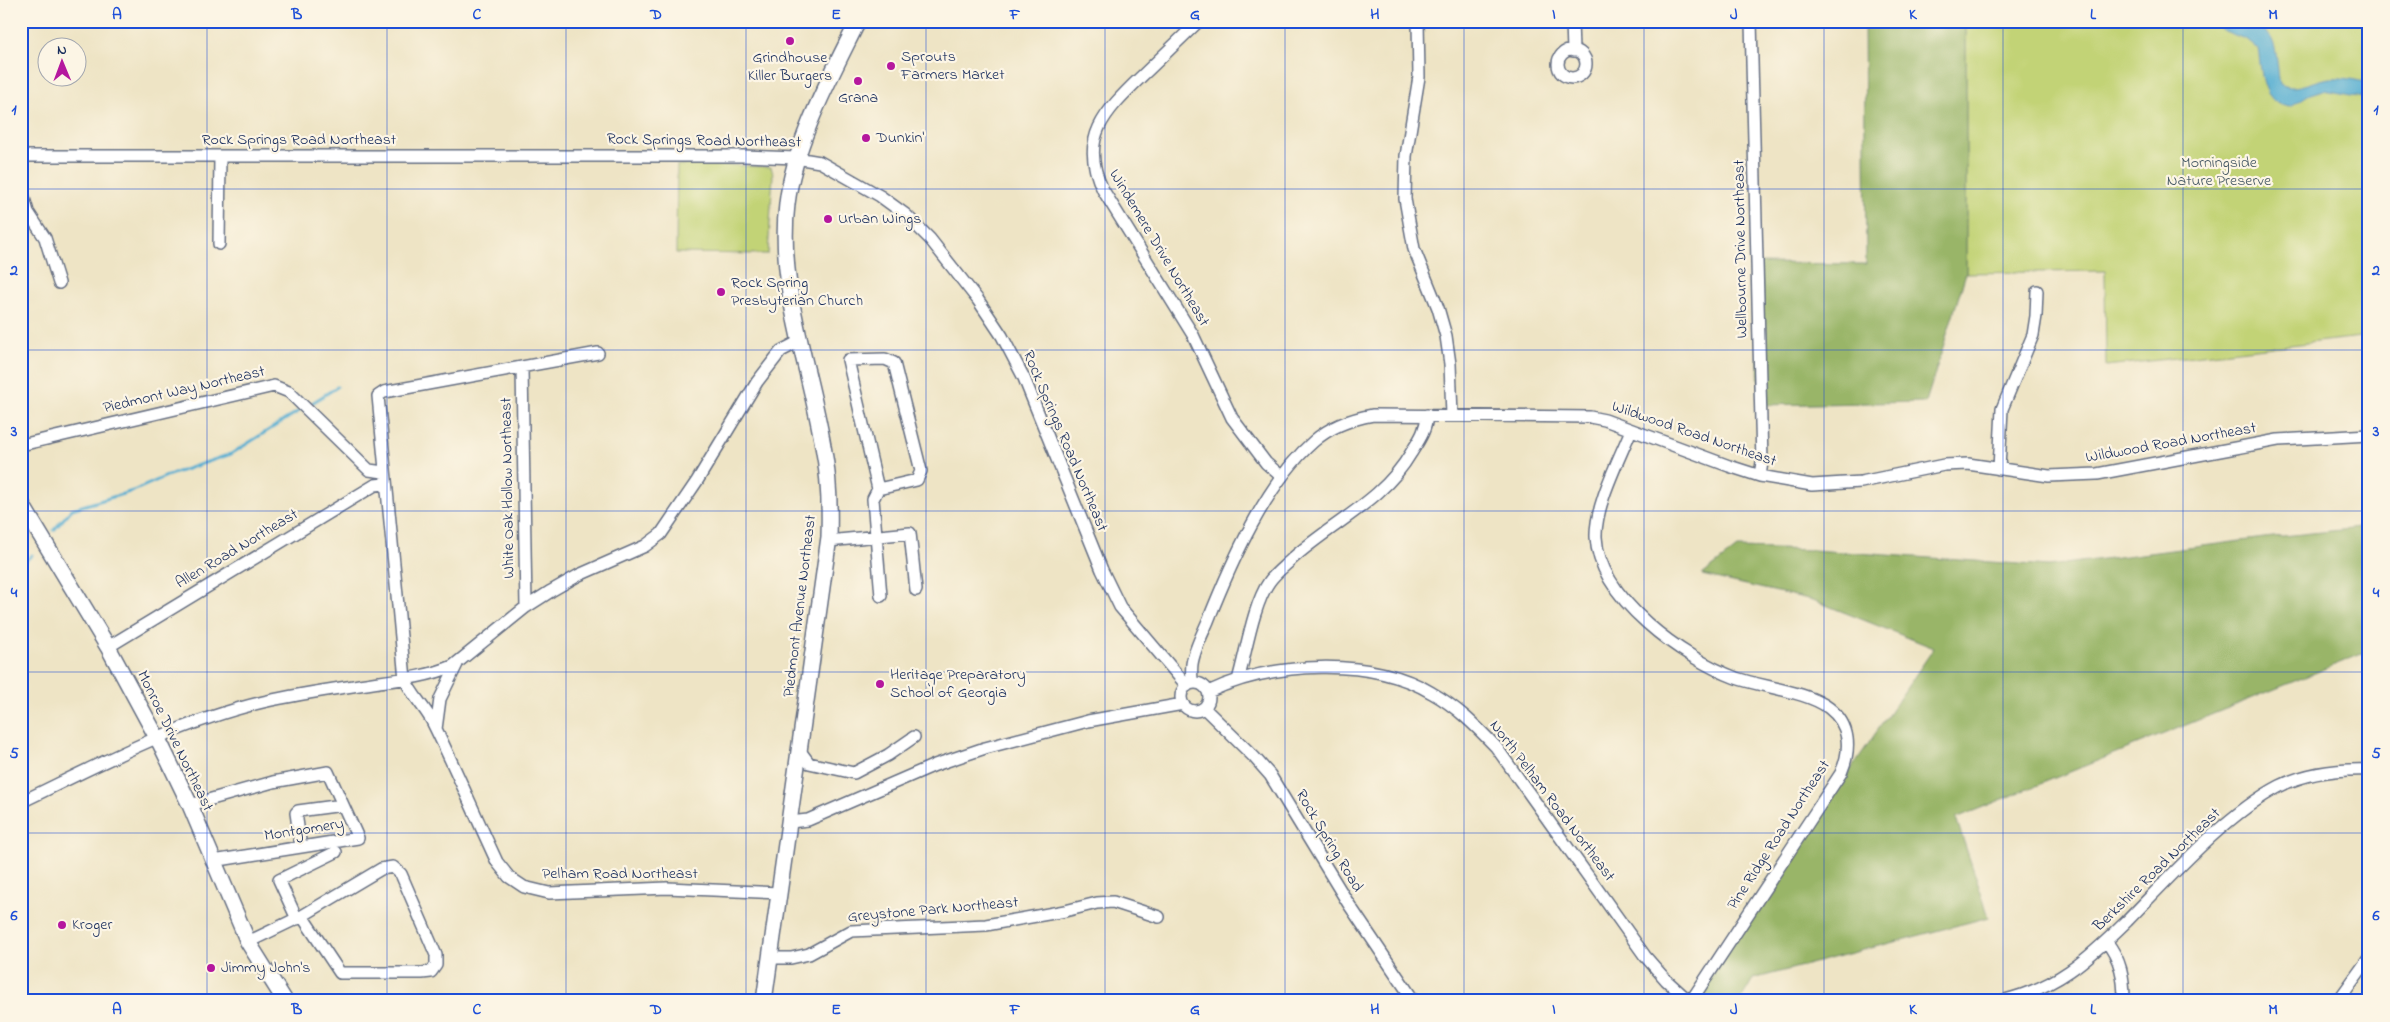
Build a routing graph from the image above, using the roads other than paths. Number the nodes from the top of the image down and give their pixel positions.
1 (1199, 21) edge
2 (1418, 21) edge
3 (1572, 21) edge
4 (1752, 21) edge
5 (852, 23) edge
6 (1573, 51) dead end
7 (21, 156) edge
8 (220, 156) junction
9 (796, 158) junction
10 (21, 188) edge
11 (219, 244) dead end
12 (59, 284) dead end
13 (2037, 291) dead end
14 (800, 341) junction
15 (598, 353) dead end
16 (522, 368) junction
17 (1426, 415) junction
18 (1452, 415) junction
19 (1631, 430) junction
20 (2369, 435) edge
21 (21, 445) edge
22 (1999, 469) junction
23 (1760, 476) junction
24 (1282, 477) junction
25 (385, 478) junction
26 (878, 489) junction
27 (21, 503) edge
28 (875, 536) junction
29 (828, 541) junction
30 (916, 590) dead end
31 (881, 596) dead end
32 (526, 607) junction
33 (108, 647) junction
34 (458, 662) junction
35 (405, 679) junction
36 (1238, 680) junction
37 (1189, 685) junction
38 (1208, 692) junction
39 (1183, 704) junction
40 (1204, 708) junction
41 (436, 729) junction
42 (914, 736) dead end
43 (156, 737) junction
44 (800, 751) junction
45 (2369, 770) edge
46 (21, 802) edge
47 (190, 805) junction
48 (343, 805) junction
49 (790, 822) junction
50 (301, 847) junction
51 (336, 852) dead end
52 (213, 862) junction
53 (780, 893) junction
54 (1159, 917) dead end
55 (299, 918) junction
56 (2106, 941) junction
57 (248, 942) junction
58 (770, 958) junction
59 (2369, 958) edge
60 (285, 1001) edge
61 (764, 1001) edge
62 (1414, 1001) edge
63 (1690, 1001) edge
64 (2001, 1001) edge
65 (2124, 1001) edge
66 (2338, 1001) edge

1 - 24 street, Windemere Drive Northeast
2 - 18 street
3 - 6 street
4 - 23 street, Wellbourne Drive Northeast
5 - 9 main road, Piedmont Avenue Northeast
7 - 8 street, Rock Springs Road Northeast
8 - 9 street, Rock Springs Road Northeast
8 - 11 street
9 - 14 main road, Piedmont Avenue Northeast
9 - 37 street, Rock Springs Road Northeast
10 - 12 street
13 - 22 street
14 - 29 main road, Piedmont Avenue Northeast
14 - 32 street
15 - 16 street
16 - 25 street
16 - 32 street, White Oak Hollow Northeast
17 - 18 street, Wildwood Road Northeast
17 - 24 street, Wildwood Road Northeast
17 - 36 street
18 - 19 street, Wildwood Road Northeast
19 - 23 street, Wildwood Road Northeast
19 - 63 street, Pine Ridge Road Northeast
20 - 22 street, Wildwood Road Northeast
21 - 25 street, Piedmont Way Northeast
22 - 23 street, Wildwood Road Northeast
24 - 37 street, Wildwood Road Northeast
25 - 33 street, Allen Road Northeast
25 - 35 street
26 - 26 street
26 - 28 street
27 - 33 main road, Monroe Drive Northeast
28 - 29 street
28 - 30 street
28 - 31 street
29 - 44 main road, Piedmont Avenue Northeast
32 - 34 street
33 - 43 main road, Monroe Drive Northeast
34 - 35 street
34 - 41 street
35 - 41 street, Pelham Road Northeast
35 - 43 street
36 - 38 street, North Pelham Road Northeast
36 - 63 street, North Pelham Road Northeast
37 - 38 street
37 - 39 street
38 - 40 street
39 - 40 street
39 - 49 street
40 - 62 street, Rock Spring Road
41 - 53 street, Pelham Road Northeast
42 - 44 street
43 - 46 street
43 - 47 main road, Monroe Drive Northeast
44 - 49 main road, Piedmont Avenue Northeast
45 - 56 street, Berkshire Road Northeast
47 - 48 street, Montgomery
47 - 52 main road, Monroe Drive Northeast
48 - 50 street
48 - 50 street, Montgomery
49 - 53 main road, Piedmont Avenue Northeast
50 - 52 street, Montgomery
51 - 55 street
52 - 57 main road, Monroe Drive Northeast
53 - 58 main road, Piedmont Avenue Northeast
54 - 58 street, Greystone Park Northeast
55 - 55 street
55 - 57 street
56 - 64 street, Berkshire Road Northeast
56 - 65 street
57 - 60 main road, Monroe Drive Northeast
58 - 61 main road, Piedmont Avenue Northeast
59 - 66 street

